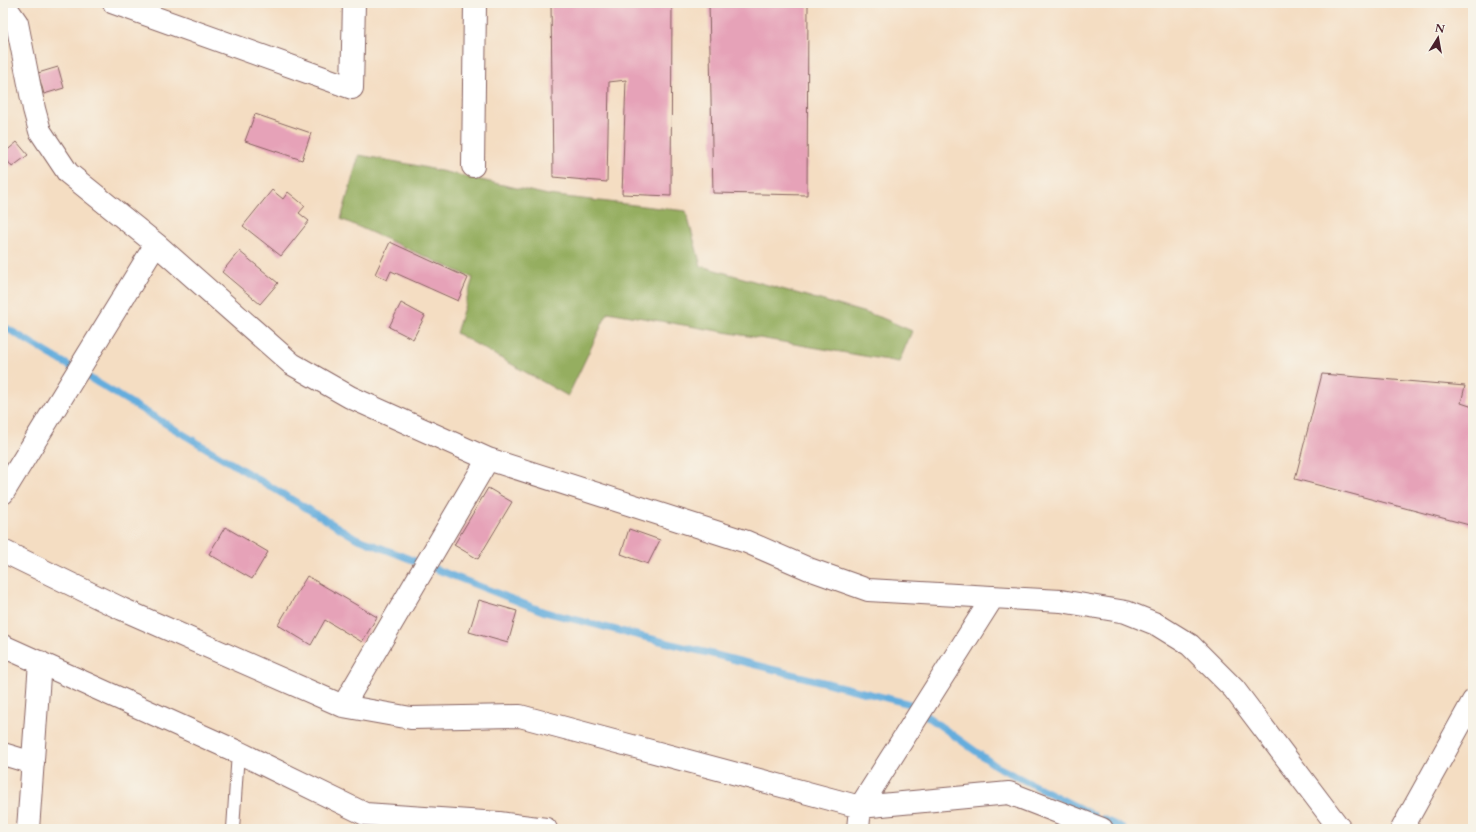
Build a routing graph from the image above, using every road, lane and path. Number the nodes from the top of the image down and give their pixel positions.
1 (114, 3) edge
2 (354, 3) edge
3 (475, 3) edge
4 (4, 4) edge
5 (473, 166) dead end
6 (156, 244) junction
7 (488, 459) junction
8 (3, 493) edge
9 (3, 550) edge
10 (992, 597) junction
11 (3, 646) edge
12 (40, 662) junction
13 (1473, 701) edge
14 (343, 706) junction
15 (238, 752) junction
16 (3, 754) edge
17 (33, 763) junction
18 (860, 807) junction
19 (365, 821) edge
20 (28, 829) edge
21 (233, 829) edge
22 (546, 829) edge
23 (858, 829) edge
24 (1102, 829) edge
25 (1340, 829) edge
26 (1402, 829) edge

1 - 2 street
3 - 5 street
4 - 6 street
6 - 7 street
6 - 8 street
7 - 10 street
7 - 14 street
9 - 14 street
10 - 18 street
10 - 25 street
11 - 12 street
12 - 15 street
12 - 17 street
13 - 26 street
14 - 18 street
15 - 19 street
15 - 21 lane
16 - 17 street
17 - 20 street
18 - 23 street
18 - 24 street
19 - 22 street

